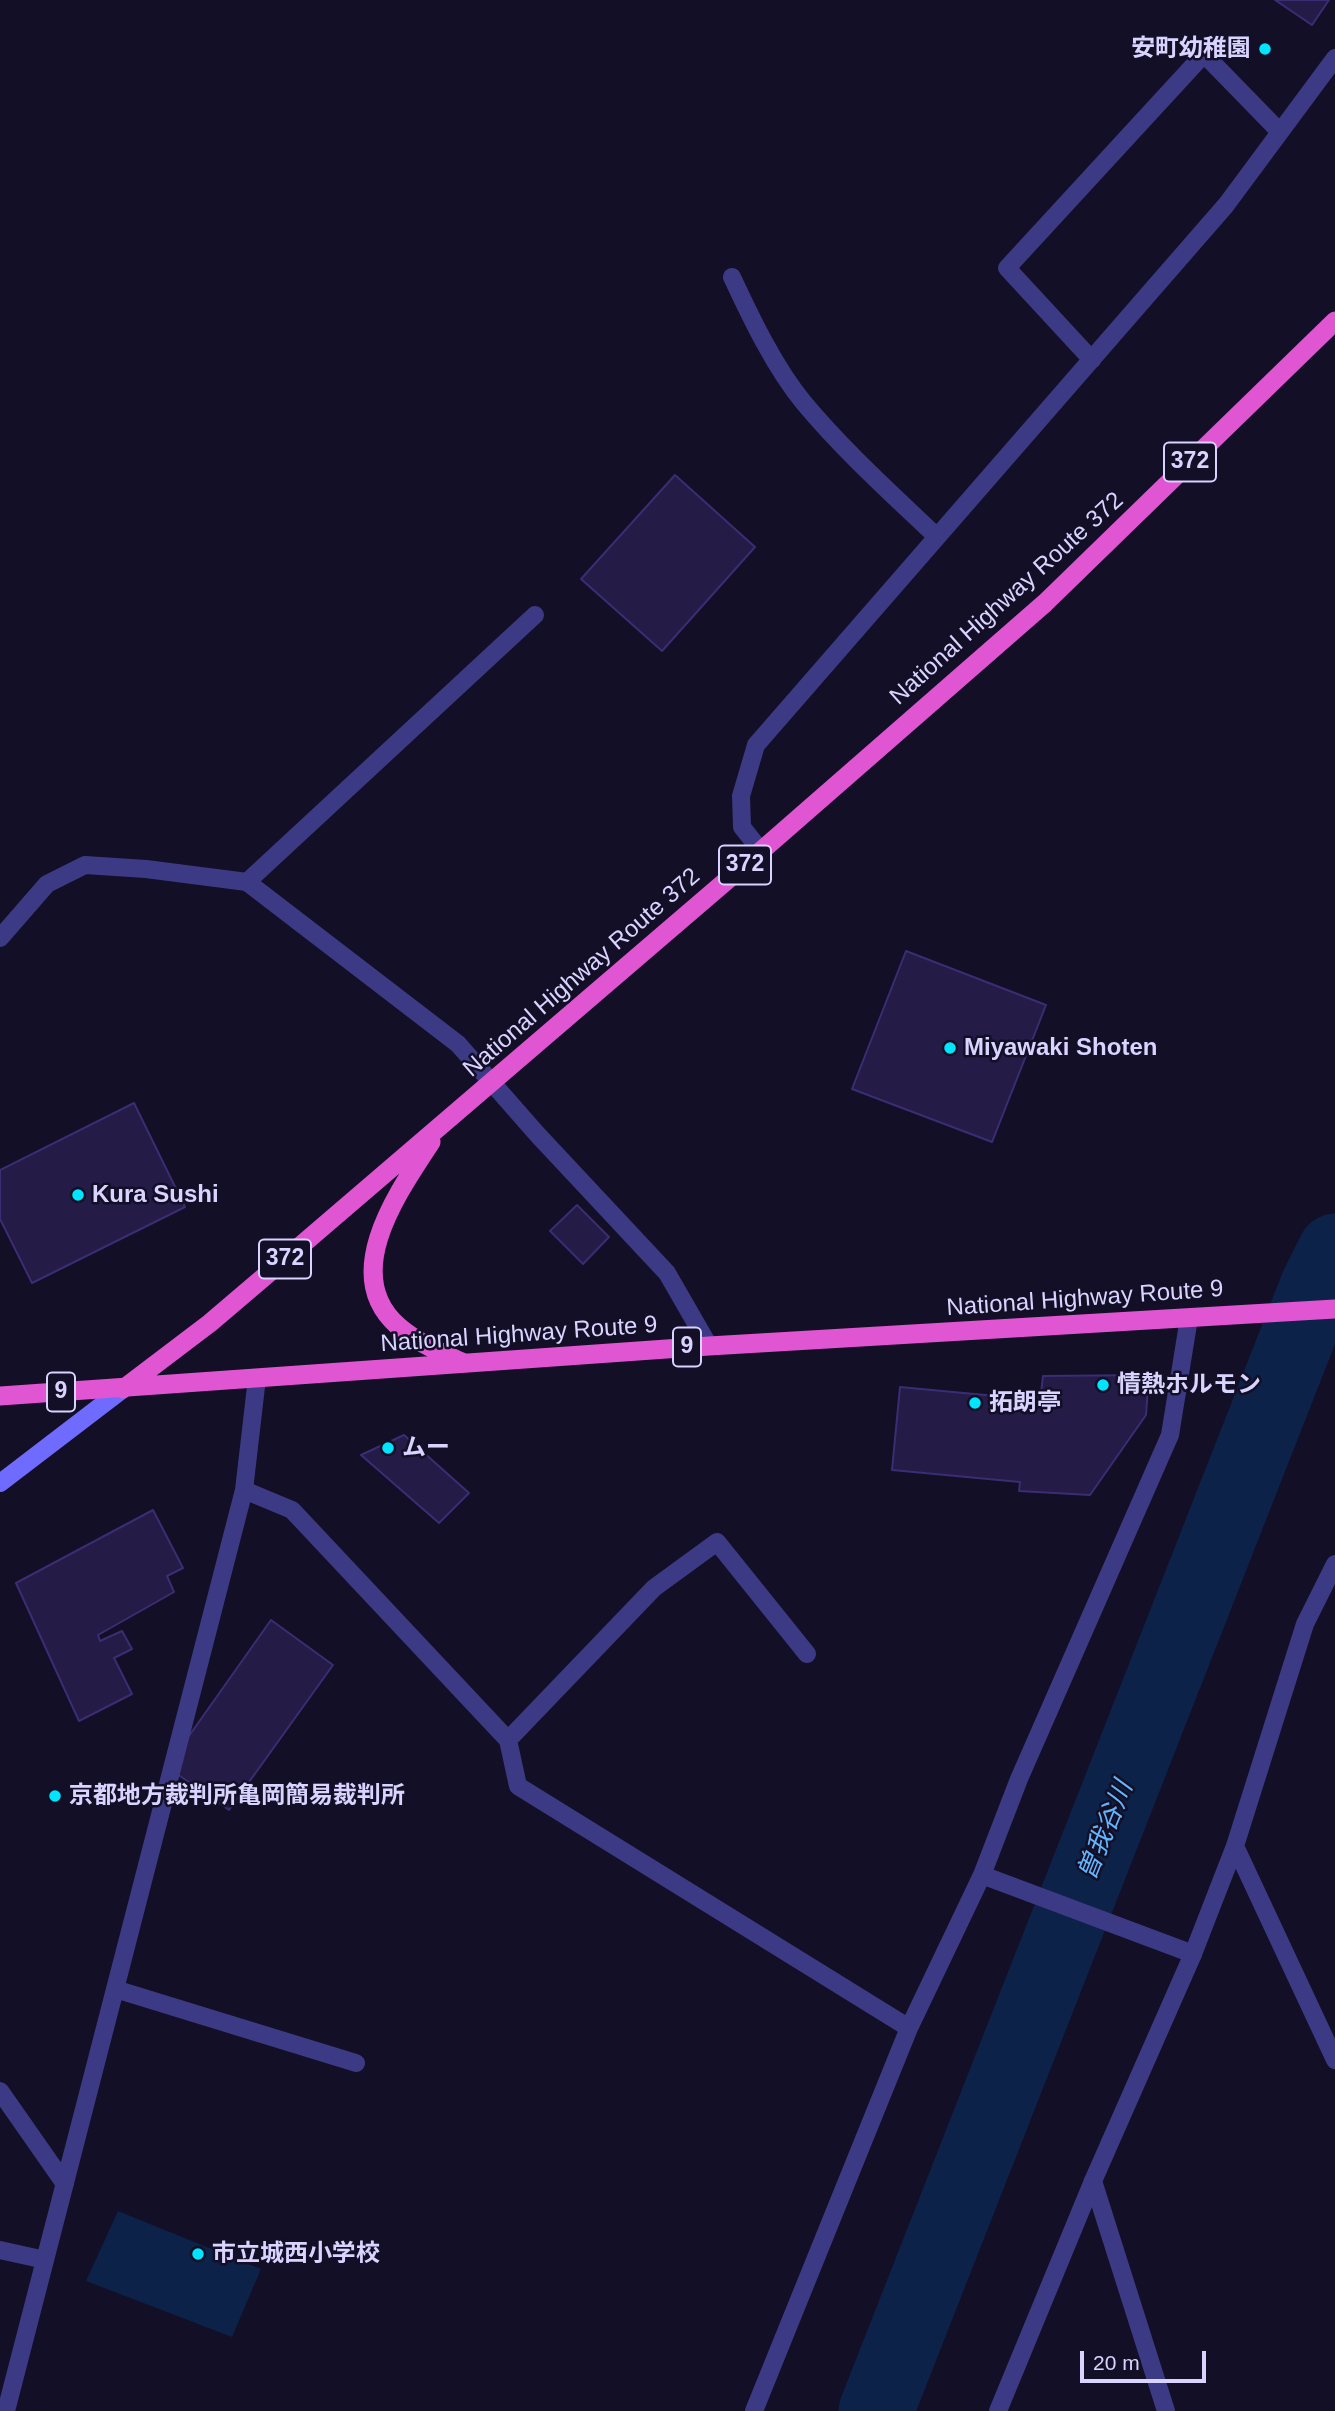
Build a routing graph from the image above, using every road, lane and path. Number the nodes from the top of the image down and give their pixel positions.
1 (1335, 58) edge
2 (1279, 131) junction
3 (732, 276) dead end
4 (1335, 321) edge
5 (1092, 360) junction
6 (937, 537) junction
7 (535, 615) dead end
8 (761, 851) junction
9 (247, 882) junction
10 (0, 938) edge
11 (491, 1083) junction
12 (444, 1124) junction
13 (1335, 1309) edge
14 (1189, 1318) junction
15 (709, 1346) junction
16 (465, 1364) junction
17 (257, 1378) junction
18 (123, 1389) junction
19 (0, 1396) edge
20 (0, 1483) edge
21 (244, 1490) junction
22 (1335, 1564) edge
23 (807, 1654) dead end
24 (508, 1740) junction
25 (1235, 1846) junction
26 (982, 1875) junction
27 (1193, 1954) junction
28 (115, 1989) junction
29 (909, 2028) junction
30 (1335, 2060) edge
31 (356, 2063) dead end
32 (0, 2091) edge
33 (1093, 2181) junction
34 (65, 2184) junction
35 (0, 2250) edge
36 (45, 2260) junction
37 (6, 2411) edge
38 (754, 2411) edge
39 (998, 2411) edge
40 (1166, 2411) edge

1 - 2 street
2 - 5 street
2 - 5 street
3 - 6 street
4 - 8 highway, National Highway Route 372 / 372
5 - 6 street
6 - 8 street
7 - 9 street
8 - 11 highway, National Highway Route 372 / 372
9 - 10 street
9 - 11 street
11 - 12 highway, National Highway Route 372 / 372
11 - 15 street
12 - 16 highway
12 - 18 highway, National Highway Route 372 / 372
13 - 14 highway, National Highway Route 9 / 9
14 - 15 highway, National Highway Route 9 / 9
14 - 26 street
15 - 16 highway, National Highway Route 9 / 9
16 - 17 highway, National Highway Route 9 / 9
17 - 18 highway, National Highway Route 9 / 9
17 - 21 street
18 - 19 highway, National Highway Route 9 / 9
18 - 20 main road
21 - 24 street
21 - 28 street
22 - 25 street
23 - 24 street
24 - 29 street
25 - 27 street
25 - 30 street
26 - 27 street
26 - 29 street
27 - 33 street
28 - 31 street
28 - 34 street
29 - 38 street
32 - 34 street
33 - 39 street
33 - 40 street
34 - 36 street
35 - 36 street
36 - 37 street

